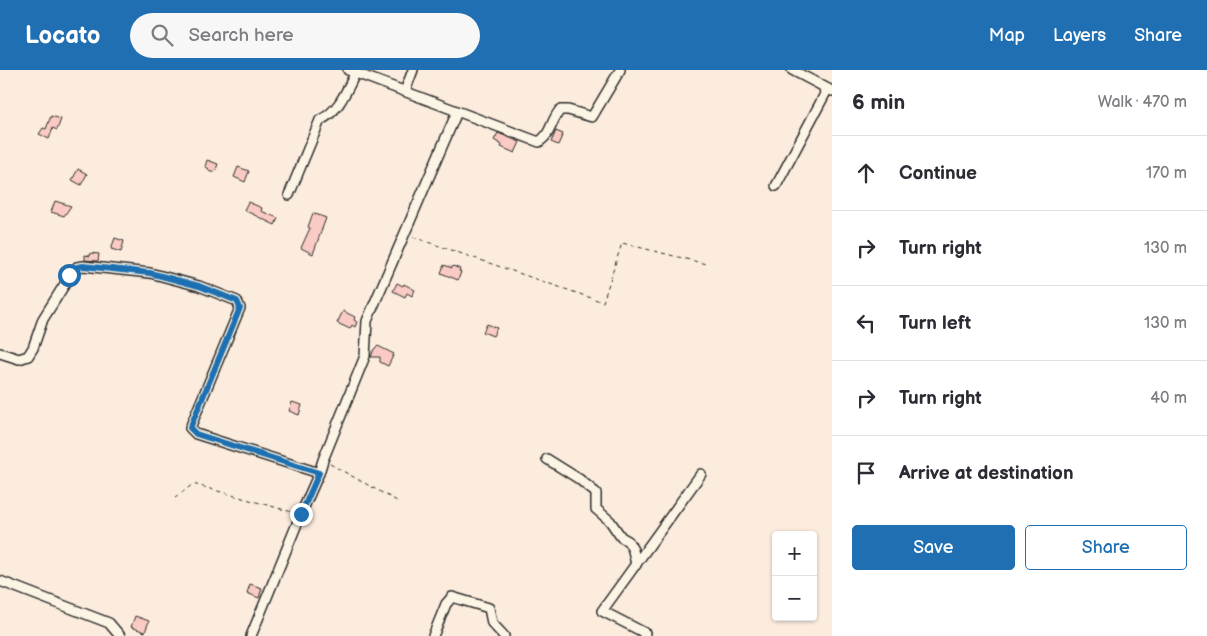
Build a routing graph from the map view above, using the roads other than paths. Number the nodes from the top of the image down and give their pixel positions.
1 (413, 70) edge
2 (620, 70) edge
3 (792, 70) edge
4 (352, 71) edge
5 (828, 89) edge
6 (405, 91) junction
7 (457, 112) junction
8 (776, 186) dead end
9 (289, 195) dead end
10 (0, 353) edge
11 (547, 460) dead end
12 (319, 473) junction
13 (702, 474) dead end
14 (636, 565) junction
15 (0, 580) edge
16 (120, 636) edge
17 (251, 636) edge
18 (433, 636) edge
19 (504, 636) edge
20 (644, 636) edge

1 - 6 street
2 - 7 street
3 - 5 street
4 - 6 street
4 - 9 street
5 - 8 street
6 - 7 street
7 - 12 street
10 - 12 street
11 - 14 street
12 - 17 street
13 - 14 street
14 - 20 street
15 - 16 street
18 - 19 street

